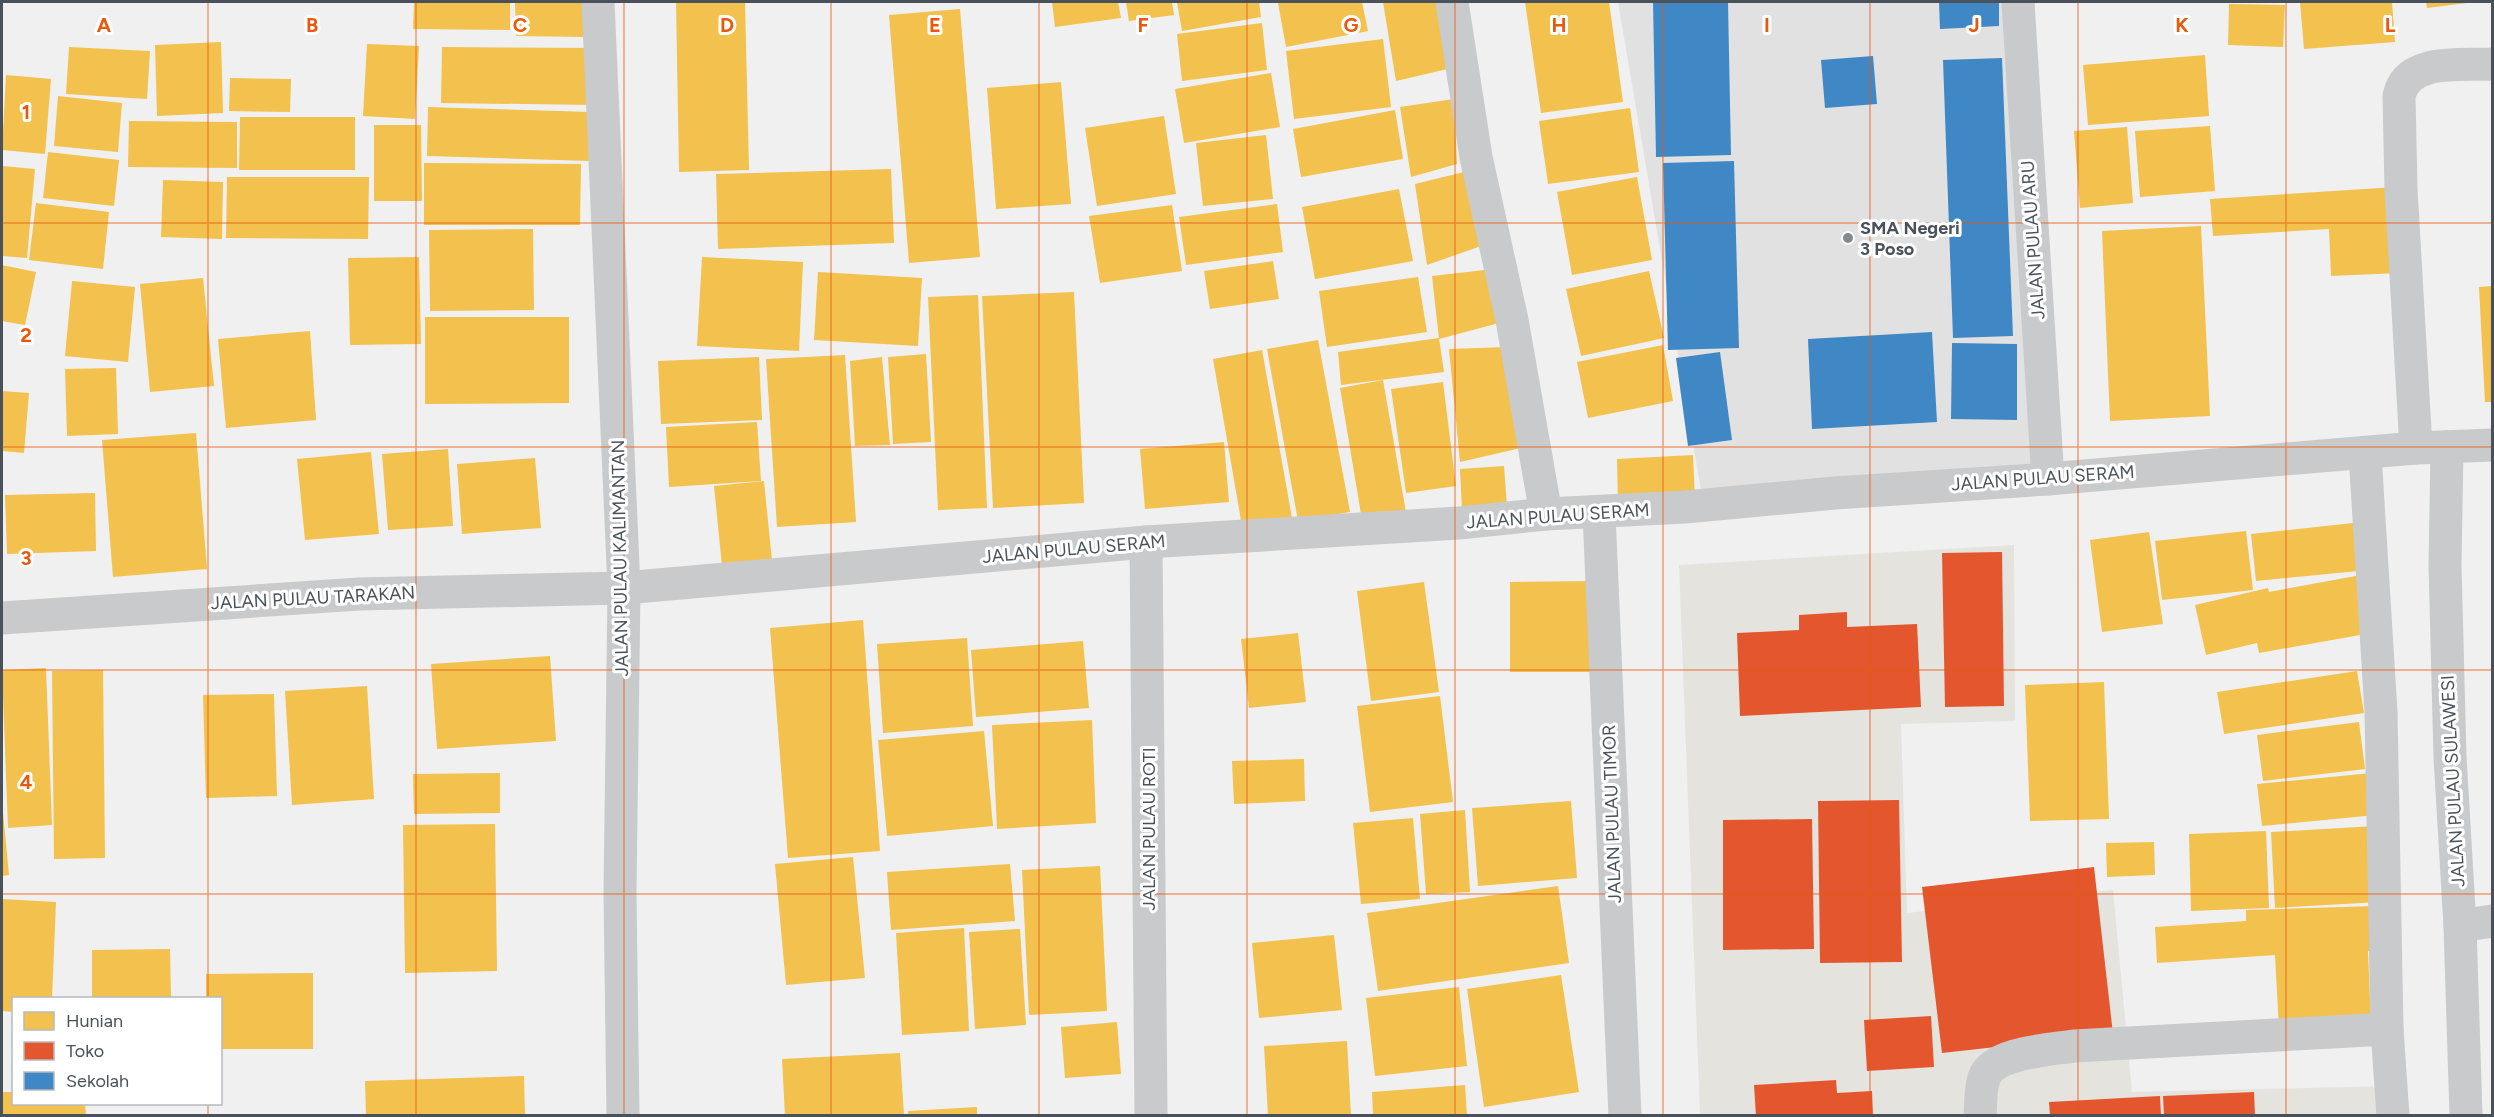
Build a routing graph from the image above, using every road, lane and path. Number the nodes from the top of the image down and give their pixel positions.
1 (598, 2) edge
2 (1452, 2) edge
3 (2018, 2) edge
4 (2493, 64) edge
5 (2493, 445) edge
6 (2431, 447) junction
7 (2365, 454) junction
8 (2048, 479) junction
9 (1599, 513) junction
10 (1546, 514) junction
11 (1146, 542) junction
12 (624, 588) junction
13 (2, 618) edge
14 (2493, 921) edge
15 (2460, 926) junction
16 (2387, 1029) junction
17 (623, 1116) edge
18 (1151, 1116) edge
19 (1625, 1116) edge
20 (1980, 1116) edge
21 (2393, 1116) edge
22 (2466, 1116) edge

1 - 12 street, JALAN PULAU KALIMANTAN
2 - 10 street
3 - 8 street, JALAN PULAU ARU
4 - 6 street, JALAN PULAU SULAWESI
5 - 6 street, JALAN PULAU SERAM
6 - 7 street, JALAN PULAU SERAM
6 - 15 street, JALAN PULAU SULAWESI
7 - 8 street, JALAN PULAU SERAM
7 - 16 street
8 - 9 street, JALAN PULAU SERAM
9 - 10 street, JALAN PULAU SERAM
9 - 19 street, JALAN PULAU TIMOR
10 - 11 street, JALAN PULAU SERAM
11 - 12 street, JALAN PULAU SERAM
11 - 18 street, JALAN PULAU ROTI
12 - 13 street, JALAN PULAU TARAKAN
12 - 17 street, JALAN PULAU KALIMANTAN
14 - 15 street
15 - 22 street, JALAN PULAU SULAWESI
16 - 20 street
16 - 21 street

